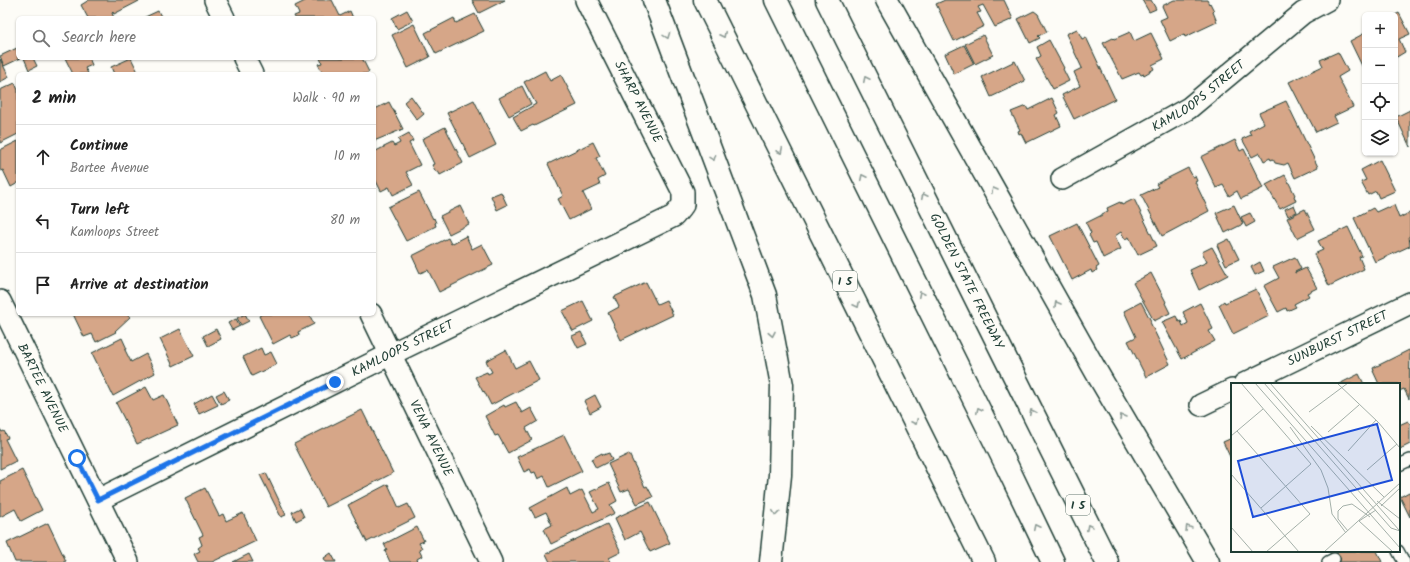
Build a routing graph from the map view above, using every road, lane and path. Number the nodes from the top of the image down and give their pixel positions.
1 (215, 0) edge
2 (586, 0) edge
3 (654, 0) edge
4 (705, 0) edge
5 (776, 0) edge
6 (827, 0) edge
7 (887, 0) edge
8 (1327, 0) edge
9 (223, 16) edge
10 (245, 60) edge
11 (251, 72) edge
12 (1062, 179) dead end
13 (683, 205) joint
14 (0, 301) edge
15 (1410, 303) edge
16 (372, 316) edge
17 (390, 354) junction
18 (1246, 383) edge
19 (1231, 390) edge
20 (1201, 405) dead end
21 (1410, 460) edge
22 (1400, 465) edge
23 (98, 500) junction
24 (1399, 552) edge
25 (128, 562) edge
26 (492, 562) edge
27 (771, 562) edge
28 (984, 562) edge
29 (1053, 562) edge
30 (1107, 562) edge
31 (1208, 562) edge
32 (1404, 562) edge

1 - 9 street
2 - 13 street, SHARP AVENUE
3 -> 27 highway
4 -> 28 highway, I 5
29 -> 5 highway
30 -> 6 highway, GOLDEN STATE FREEWAY / I 5
31 -> 7 highway
8 - 12 street, KAMLOOPS STREET
10 - 11 street
13 - 17 street, KAMLOOPS STREET
14 - 23 street, BARTEE AVENUE
15 - 18 street, SUNBURST STREET
16 - 17 street, VENA AVENUE
17 - 23 street, KAMLOOPS STREET
17 - 26 street, VENA AVENUE
19 - 20 street
21 - 22 lane
23 - 25 street, BARTEE AVENUE
24 - 32 lane

